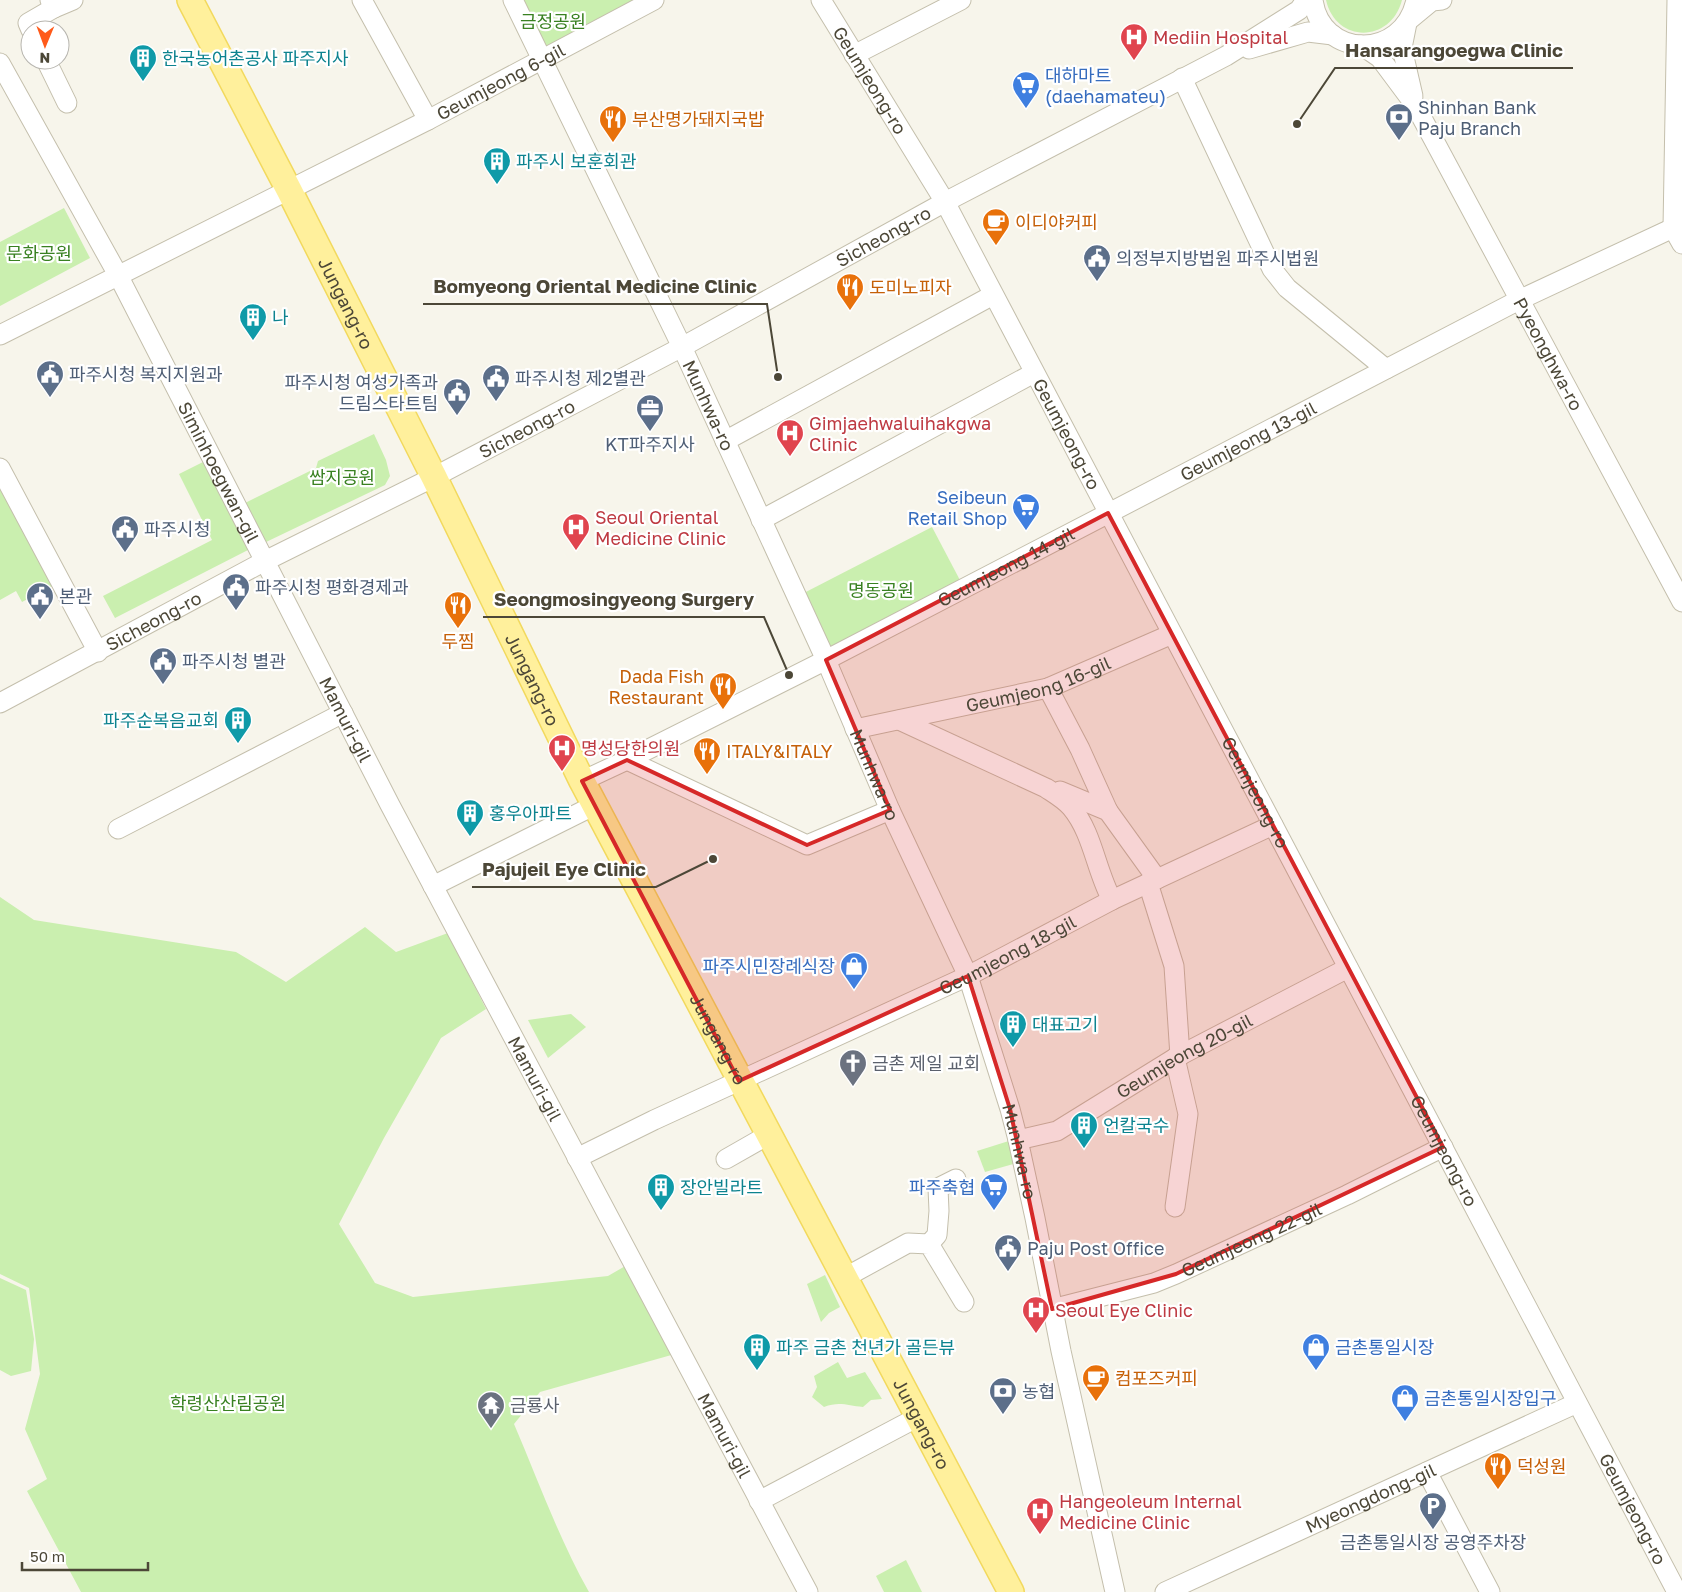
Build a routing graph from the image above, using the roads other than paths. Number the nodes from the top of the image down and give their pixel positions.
1 (73, 0) edge
2 (190, 0) edge
3 (513, 0) edge
4 (654, 0) edge
5 (821, 0) edge
6 (961, 0) edge
7 (1306, 0) edge
8 (1313, 0) edge
9 (1416, 0) edge
10 (1442, 0) edge
11 (1677, 0) edge
12 (52, 4) edge
13 (366, 7) edge
14 (32, 20) edge
15 (1408, 21) junction
16 (1333, 35) junction
17 (1361, 45) junction
18 (854, 55) junction
19 (1226, 56) junction
20 (542, 60) junction
21 (0, 63) edge
22 (51, 70) edge
23 (1182, 78) junction
24 (67, 103) dead end
25 (1415, 104) junction
26 (428, 120) junction
27 (1679, 150) edge
28 (289, 190) junction
29 (944, 202) junction
30 (1677, 236) edge
31 (118, 275) junction
32 (994, 295) junction
33 (1520, 300) junction
34 (0, 335) edge
35 (682, 347) junction
36 (1386, 369) junction
37 (1034, 373) junction
38 (725, 442) junction
39 (0, 468) edge
40 (434, 477) junction
41 (1108, 513) junction
42 (761, 520) junction
43 (265, 561) junction
44 (1682, 602) edge
45 (1172, 634) junction
46 (98, 652) junction
47 (826, 660) junction
48 (1048, 688) junction
49 (0, 703) edge
50 (343, 713) junction
51 (899, 720) junction
52 (855, 729) junction
53 (627, 760) junction
54 (582, 781) junction
55 (1046, 788) junction
56 (595, 805) junction
57 (890, 810) junction
58 (1108, 811) junction
59 (1273, 825) junction
60 (118, 830) dead end
61 (1153, 881) junction
62 (433, 886) junction
63 (1112, 900) junction
64 (1348, 968) junction
65 (968, 976) junction
66 (1178, 1057) junction
67 (739, 1081) junction
68 (768, 1135) junction
69 (1018, 1140) junction
70 (1443, 1147) junction
71 (578, 1158) junction
72 (726, 1159) dead end
73 (956, 1179) dead end
74 (1175, 1207) dead end
75 (929, 1244) junction
76 (844, 1278) junction
77 (964, 1302) dead end
78 (1052, 1310) junction
79 (1577, 1403) junction
80 (918, 1417) junction
81 (1427, 1472) junction
82 (759, 1501) junction
83 (1675, 1589) edge
84 (808, 1592) edge
85 (1011, 1592) edge
86 (1115, 1592) edge
87 (1165, 1592) edge
88 (1490, 1592) edge

1 - 12 street
2 - 28 main road, Jungang-ro
3 - 20 street, Munhwa-ro
4 - 20 street, Geumjeong 6-gil
5 - 18 street, Geumjeong-ro
6 - 18 street
7 - 19 street
8 - 16 street
9 - 15 street
10 - 15 street
11 - 27 street
12 - 14 street
13 - 26 street, Geumjeong 6-gil
15 - 17 street
15 - 25 street
16 - 17 street
16 - 19 street
17 - 25 street
18 - 29 street, Geumjeong-ro
19 - 23 street, Sicheong-ro
20 - 26 street, Geumjeong 6-gil
20 - 35 street, Munhwa-ro
21 - 31 street, Siminhoegwan-gil
22 - 24 street
23 - 29 street, Sicheong-ro
23 - 36 street
25 - 33 street, Pyeonghwa-ro
26 - 28 street, Geumjeong 6-gil
27 - 30 street
28 - 31 street, Geumjeong 6-gil
28 - 40 main road, Jungang-ro
29 - 32 street, Geumjeong-ro
29 - 35 street, Sicheong-ro
30 - 33 street, Geumjeong 13-gil
31 - 34 street, Geumjeong 6-gil
31 - 43 street, Siminhoegwan-gil
32 - 37 street, Geumjeong-ro
32 - 38 street
33 - 36 street, Geumjeong 13-gil
33 - 44 street, Pyeonghwa-ro
35 - 38 street, Munhwa-ro
35 - 40 street, Sicheong-ro
36 - 41 street, Geumjeong 13-gil
37 - 41 street, Geumjeong-ro
37 - 42 street
38 - 42 street, Munhwa-ro
39 - 46 street
40 - 43 street, Sicheong-ro
40 - 54 main road, Jungang-ro
41 - 45 street, Geumjeong-ro
41 - 47 street, Geumjeong 14-gil
42 - 47 street, Munhwa-ro
43 - 46 street, Sicheong-ro
43 - 50 street, Mamuri-gil
45 - 48 street, Geumjeong 16-gil
45 - 59 street, Geumjeong-ro
46 - 49 street, Sicheong-ro
47 - 52 street, Munhwa-ro
47 - 53 street, Geumjeong 14-gil
48 - 51 street, Geumjeong 16-gil
48 - 58 street
50 - 60 street
50 - 62 street, Mamuri-gil
51 - 52 street, Geumjeong 16-gil
51 - 55 street
52 - 57 street, Munhwa-ro
53 - 54 street, Geumjeong 14-gil
53 - 57 street
54 - 56 main road, Jungang-ro
55 - 58 street
55 - 63 street
56 - 62 street
56 - 67 main road, Jungang-ro
57 - 65 street, Munhwa-ro
58 - 61 street
59 - 61 street, Geumjeong 18-gil
59 - 64 street, Geumjeong-ro
61 - 63 street, Geumjeong 18-gil
61 - 66 street
62 - 71 street, Mamuri-gil
63 - 65 street, Geumjeong 18-gil
64 - 66 street, Geumjeong 20-gil
64 - 70 street, Geumjeong-ro
65 - 67 street, Geumjeong 18-gil
65 - 69 street, Munhwa-ro
66 - 69 street, Geumjeong 20-gil
66 - 74 street
67 - 68 main road, Jungang-ro
67 - 71 street, Geumjeong 18-gil
68 - 72 street
68 - 76 main road, Jungang-ro
69 - 78 street, Munhwa-ro
70 - 78 street, Geumjeong 22-gil
70 - 79 street, Geumjeong-ro
71 - 82 street, Mamuri-gil
73 - 75 street
75 - 76 street
75 - 77 street
76 - 80 main road, Jungang-ro
78 - 86 street, Munhwa-ro
79 - 81 street, Myeongdong-gil
79 - 83 street, Geumjeong-ro
80 - 82 street
80 - 85 main road, Jungang-ro
81 - 87 street, Myeongdong-gil
81 - 88 street
82 - 84 street, Mamuri-gil

